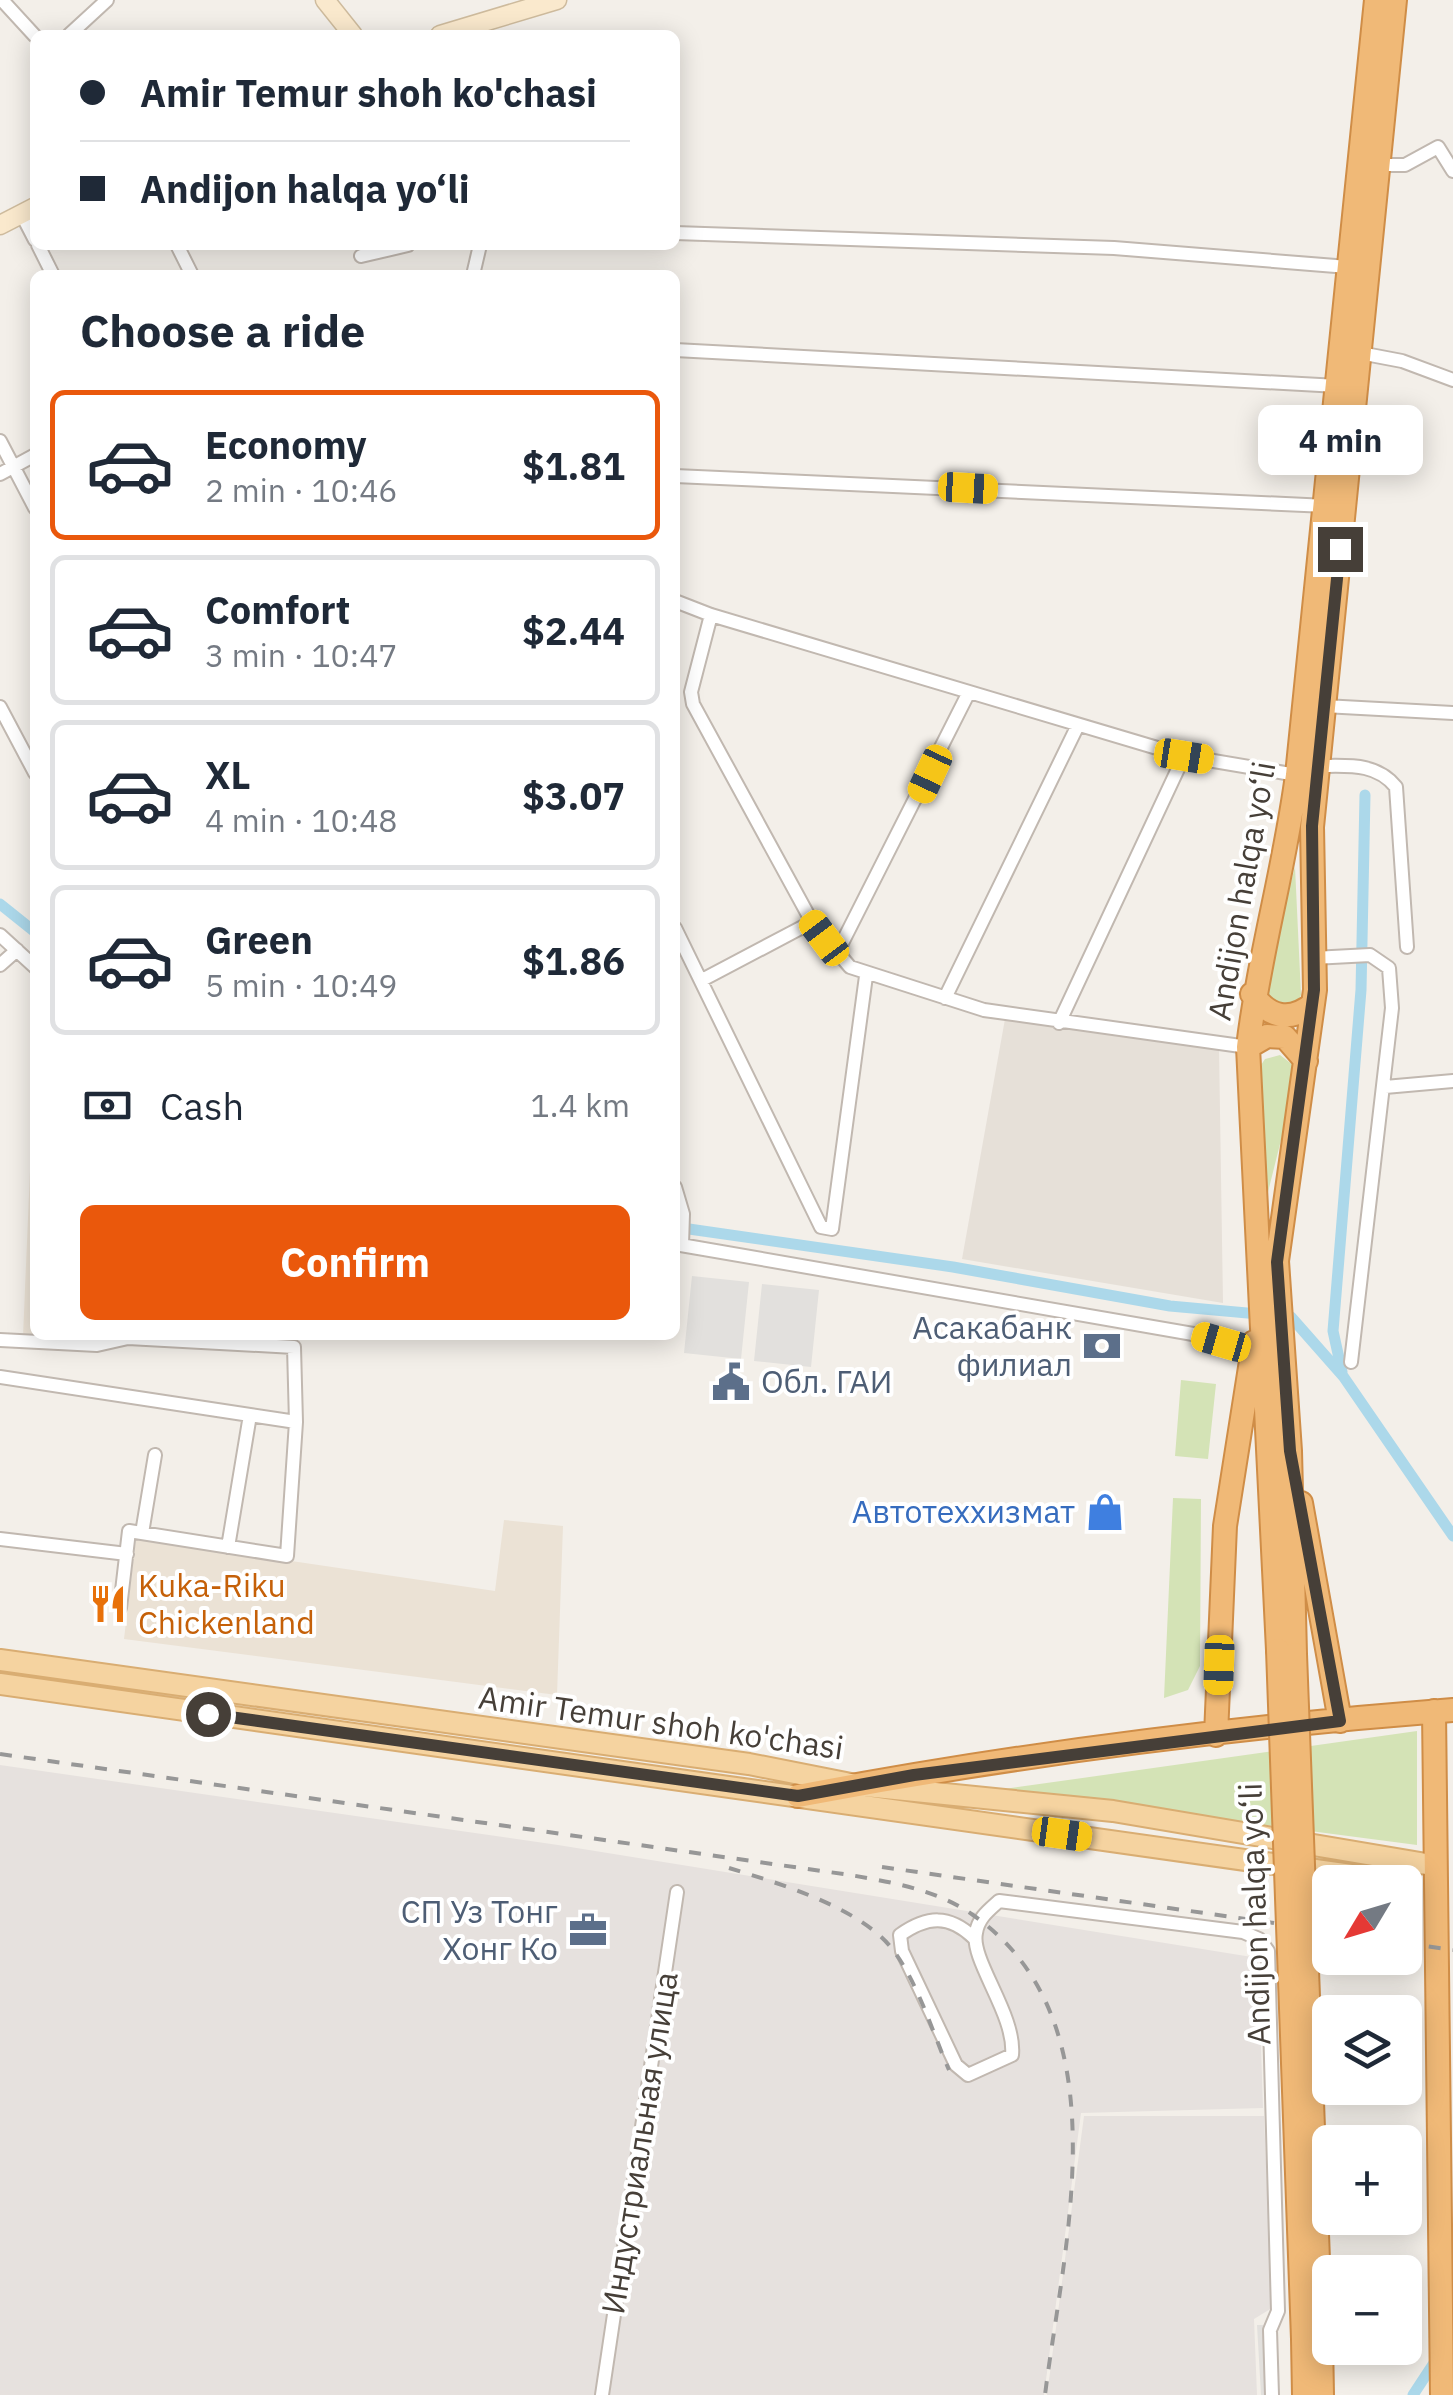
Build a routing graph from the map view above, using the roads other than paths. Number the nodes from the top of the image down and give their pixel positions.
1 (2, 0) edge
2 (106, 0) edge
3 (325, 0) edge
4 (557, 0) edge
5 (1376, 0) edge
6 (1395, 0) edge
7 (74, 30) edge
8 (349, 30) edge
9 (457, 30) edge
10 (30, 31) edge
11 (1380, 166) junction
12 (1453, 171) edge
13 (28, 210) edge
14 (0, 225) edge
15 (680, 233) edge
16 (387, 250) edge
17 (361, 256) dead end
18 (1348, 268) junction
19 (680, 350) edge
20 (1360, 353) junction
21 (1453, 380) edge
22 (1338, 386) junction
23 (0, 441) edge
24 (30, 458) edge
25 (6, 470) edge
26 (680, 476) edge
27 (30, 501) edge
28 (1327, 506) junction
29 (680, 603) edge
30 (711, 616) junction
31 (970, 692) junction
32 (1324, 706) junction
33 (0, 707) edge
34 (1453, 713) edge
35 (1078, 724) junction
36 (1184, 756) junction
37 (30, 764) edge
38 (1308, 770) junction
39 (812, 922) junction
40 (0, 935) edge
41 (680, 938) edge
42 (1406, 947) dead end
43 (17, 950) junction
44 (836, 955) junction
45 (1313, 958) junction
46 (30, 962) edge
47 (0, 964) edge
48 (866, 976) junction
49 (702, 980) junction
50 (1252, 994) junction
51 (945, 998) junction
52 (1313, 1004) junction
53 (1058, 1023) junction
54 (1248, 1047) junction
55 (1306, 1061) junction
56 (1453, 1082) edge
57 (1385, 1087) junction
58 (680, 1204) edge
59 (680, 1243) edge
60 (1260, 1294) junction
61 (0, 1340) edge
62 (119, 1340) edge
63 (239, 1340) edge
64 (294, 1341) edge
65 (1252, 1352) junction
66 (1351, 1362) dead end
67 (0, 1377) edge
68 (250, 1415) junction
69 (296, 1422) junction
70 (1290, 1451) junction
71 (156, 1455) dead end
72 (142, 1533) junction
73 (0, 1539) edge
74 (228, 1548) junction
75 (127, 1554) junction
76 (120, 1608) dead end
77 (1286, 1651) junction
78 (0, 1660) edge
79 (0, 1684) edge
80 (1443, 1711) edge
81 (1340, 1721) junction
82 (1216, 1735) junction
83 (856, 1785) junction
84 (798, 1796) junction
85 (1312, 1870) edge
86 (1443, 1877) edge
87 (678, 1892) dead end
88 (974, 1938) junction
89 (1312, 2339) joint
90 (1317, 2365) edge
91 (1442, 2394) edge
92 (602, 2395) edge
93 (1272, 2395) edge
94 (1304, 2395) edge
95 (1322, 2395) edge

1 - 10 street
2 - 7 street
3 - 8 street
4 - 9 street
5 - 18 highway, Andijon halqa yo‘li
6 - 11 highway, Andijon halqa yo‘li
11 - 12 street
11 - 20 highway, Andijon halqa yo‘li
13 - 14 street
15 - 18 street
16 - 17 street
18 - 22 highway, Andijon halqa yo‘li
19 - 22 street
20 - 21 street
20 - 32 highway, Andijon halqa yo‘li
22 - 28 highway, Andijon halqa yo‘li
23 - 25 street
24 - 25 street
25 - 27 street
26 - 28 street
28 - 38 highway, Andijon halqa yo‘li
29 - 30 street
30 - 31 street
30 - 39 street
31 - 35 street
31 - 44 street
32 - 34 street
32 - 38 highway, Andijon halqa yo‘li
33 - 37 street
35 - 36 street
35 - 51 street
36 - 38 street
36 - 53 street
38 - 42 street
38 - 45 highway, Andijon halqa yo‘li
38 - 50 highway, Andijon halqa yo‘li
39 - 44 street
39 - 49 street
40 - 43 street
41 - 49 street
43 - 46 street
43 - 47 street
44 - 48 street
45 - 52 highway, Andijon halqa yo‘li
45 - 57 street
48 - 49 street
48 - 51 street
50 - 52 highway
50 - 54 highway, Andijon halqa yo‘li
51 - 53 street
52 - 55 highway, Andijon halqa yo‘li
53 - 54 street
54 - 55 highway
54 - 60 highway, Andijon halqa yo‘li
55 - 70 highway, Andijon halqa yo‘li
56 - 57 street
57 - 66 street
58 - 59 street
59 - 65 street
60 - 65 highway
60 - 77 highway, Andijon halqa yo‘li
61 - 62 street
63 - 64 street
64 - 69 street
65 - 82 highway
67 - 68 street
68 - 69 street
68 - 74 street
69 - 74 street
70 - 77 highway, Andijon halqa yo‘li
70 - 81 highway
71 - 72 street
72 - 74 street
72 - 75 street
73 - 75 street
75 - 76 street
77 - 89 highway, Andijon halqa yo‘li, bridge
78 - 83 main road, Amir Temur shoh ko'chasi
79 - 84 main road, Amir Temur shoh ko'chasi
80 - 81 highway
80 - 86 highway
81 - 82 highway
82 - 83 highway
83 - 84 highway
83 - 86 main road, Amir Temur shoh ko'chasi
84 - 85 main road, Amir Temur shoh ko'chasi
86 - 91 highway
87 - 92 street, Индустриальная улица
88 - 88 street
88 - 93 street
89 - 94 highway, Andijon halqa yo‘li
90 - 95 highway, Andijon halqa yo‘li

